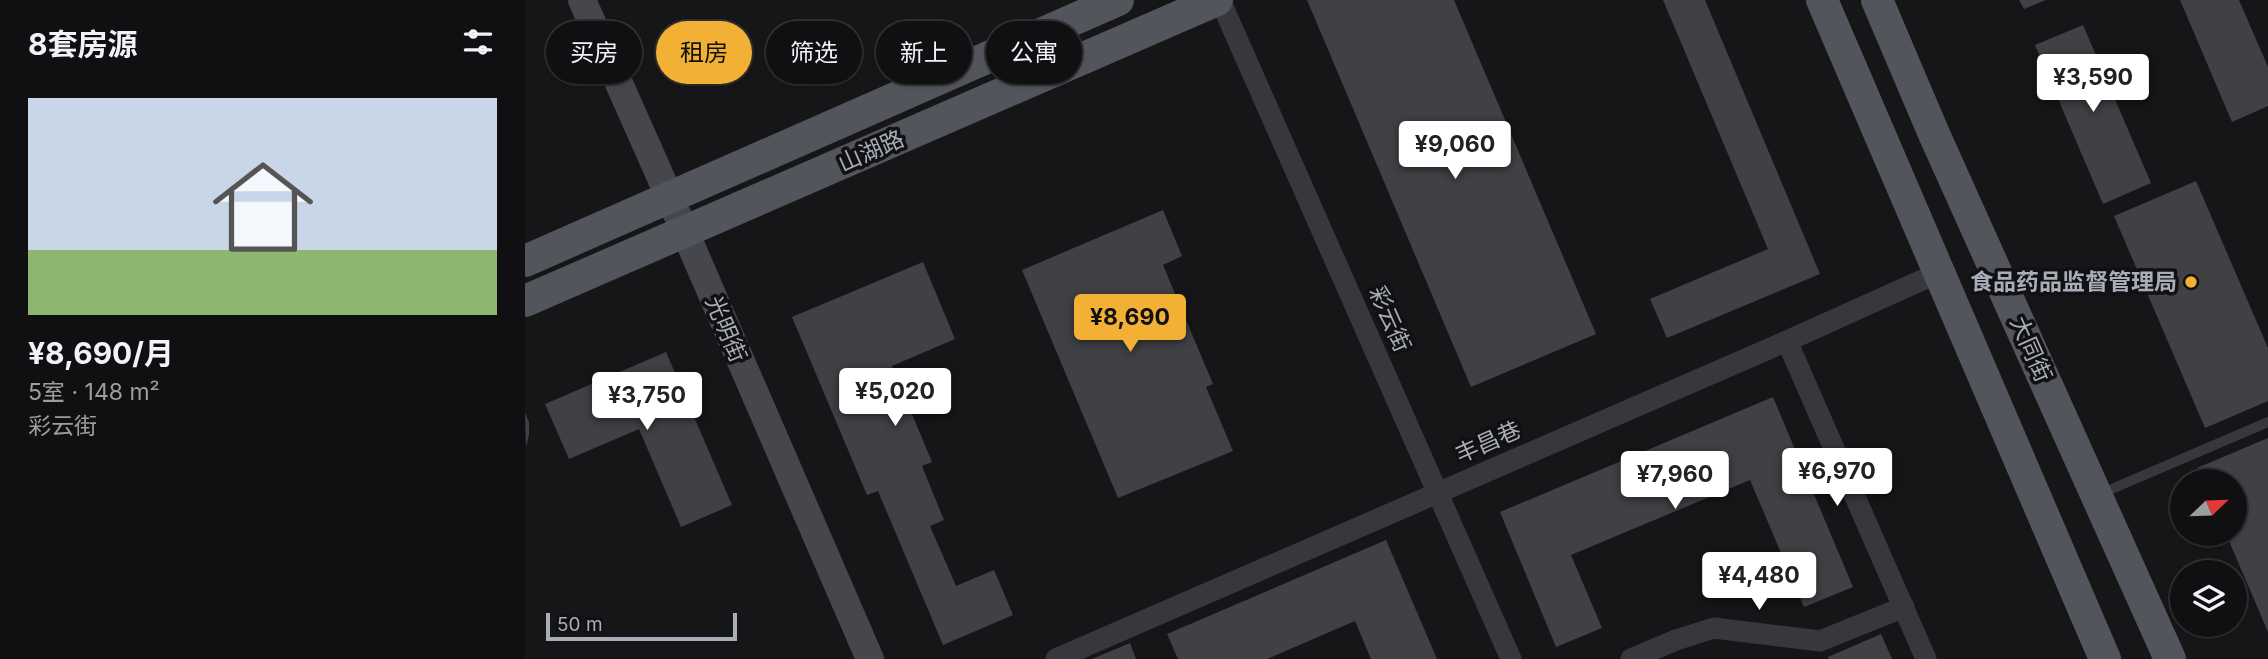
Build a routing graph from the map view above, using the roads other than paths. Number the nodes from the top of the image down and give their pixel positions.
1 (582, 0) edge
2 (1118, 0) edge
3 (1219, 0) edge
4 (1822, 0) edge
5 (1877, 0) edge
6 (669, 199) junction
7 (685, 232) junction
8 (525, 261) edge
9 (1940, 272) junction
10 (525, 301) edge
11 (1787, 341) junction
12 (2268, 422) edge
13 (1438, 493) junction
14 (2097, 496) junction
15 (1904, 607) junction
16 (870, 659) edge
17 (1056, 659) edge
18 (1511, 659) edge
19 (1630, 659) edge
20 (1926, 659) edge
21 (2105, 659) edge
22 (2170, 659) edge

1 - 6 main road, 光明街
2 - 6 main road, 山湖路
3 - 7 main road, 山湖路
3 - 13 street, 彩云街
4 - 9 main road
5 - 14 main road, 大同街
6 - 7 main road, 光明街
6 - 8 main road, 山湖路
7 - 10 main road, 山湖路
7 - 16 main road, 光明街
9 - 11 street, 丰昌巷
9 - 21 main road
11 - 13 street, 丰昌巷
11 - 15 street
12 - 14 lane
13 - 17 street, 丰昌巷
13 - 18 street, 彩云街
14 - 22 main road, 大同街
15 - 19 street
15 - 20 street

